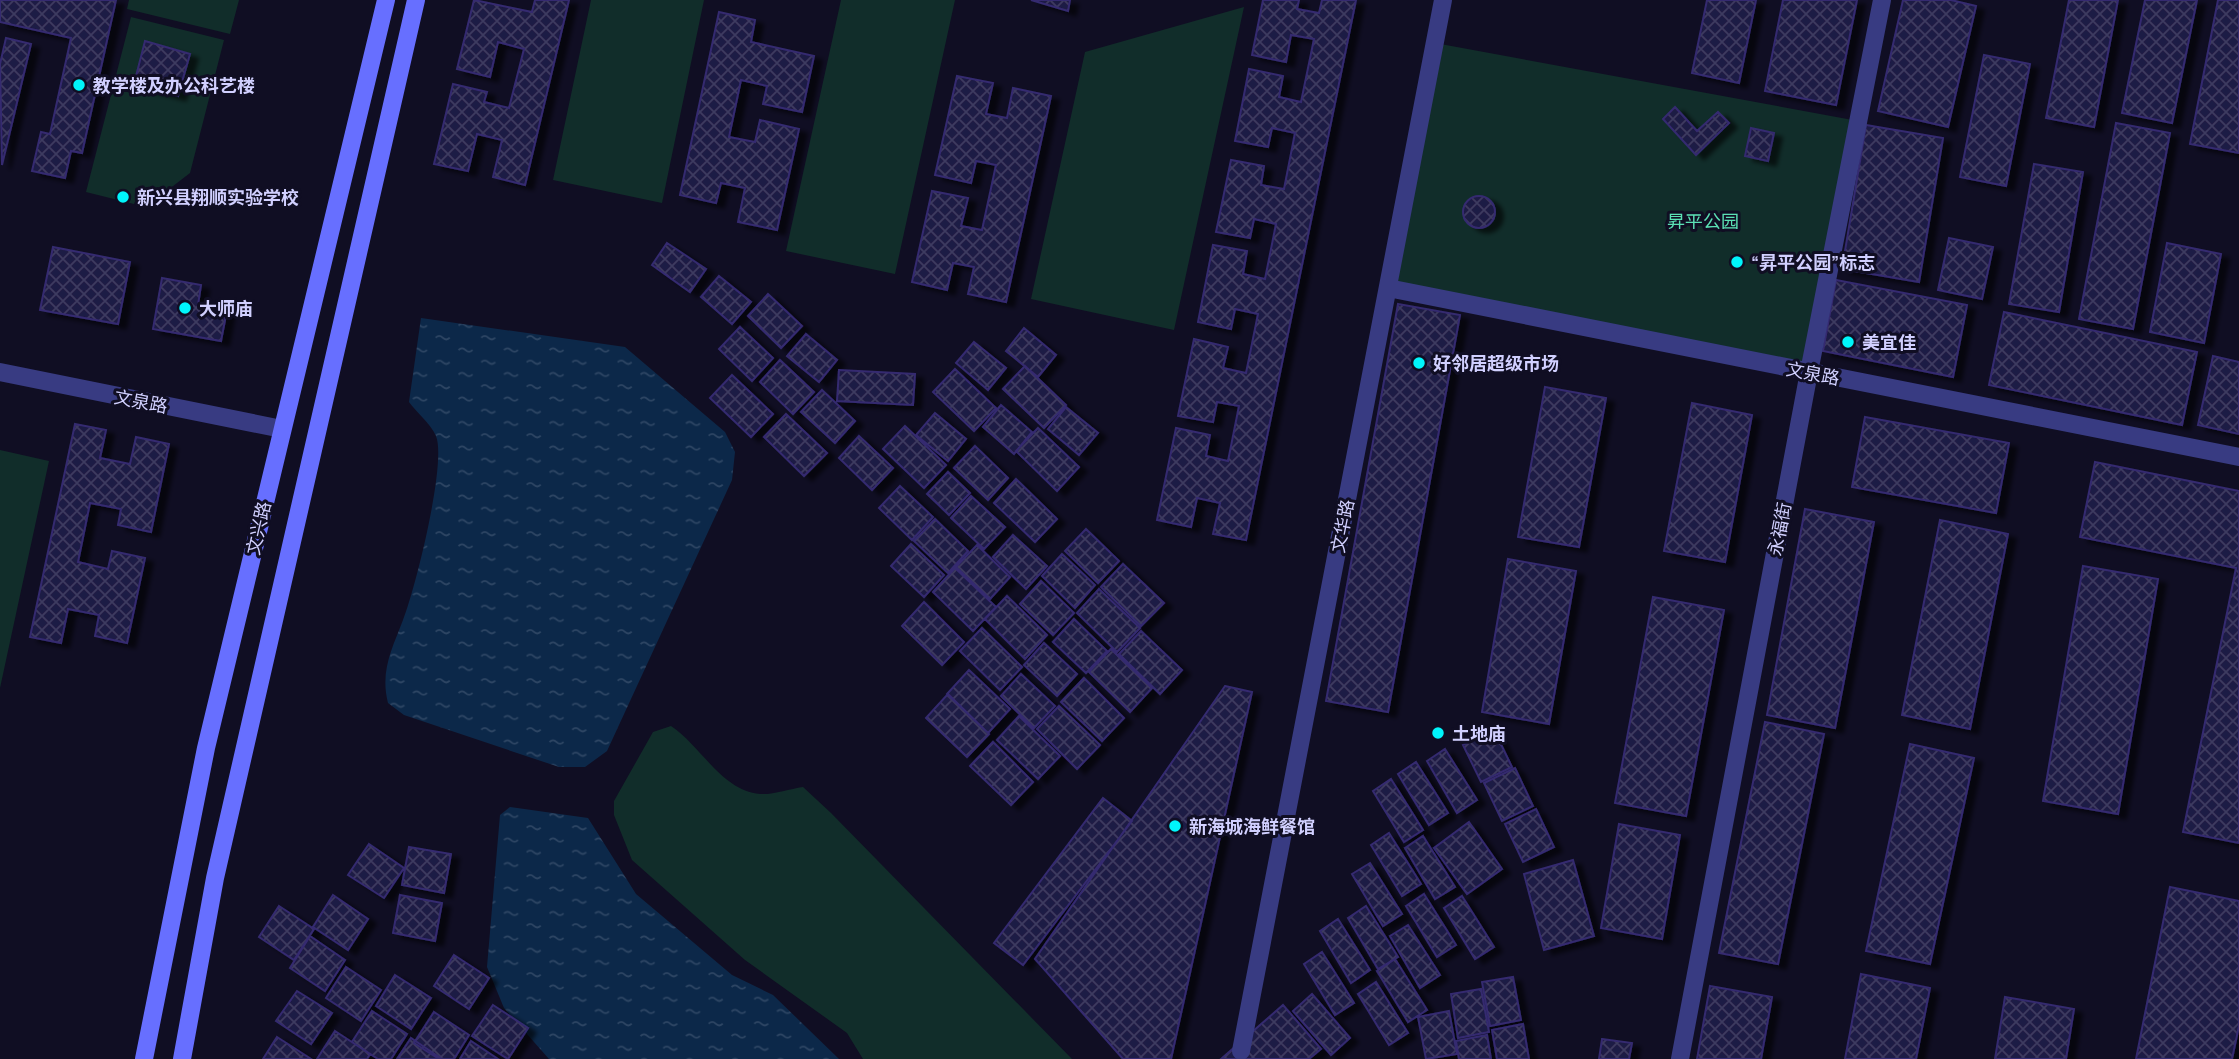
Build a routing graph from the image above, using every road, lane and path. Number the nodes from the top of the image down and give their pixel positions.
1 (386, 0) edge
2 (416, 0) edge
3 (1443, 0) edge
4 (1882, 0) edge
5 (344, 176) junction
6 (374, 183) junction
7 (1388, 288) junction
8 (0, 372) edge
9 (1809, 372) junction
10 (282, 429) junction
11 (2239, 457) edge
12 (1241, 1051) dead end
13 (144, 1059) edge
14 (182, 1059) edge
15 (1680, 1059) edge

1 - 5 street, 文兴路
2 - 6 street, 文兴路
3 - 7 street, 文华路
4 - 9 street, 永福街
5 - 6 street
5 - 10 street, 文兴路
6 - 14 street, 文兴路
7 - 9 street, 文泉路
7 - 12 street, 文华路
8 - 10 street, 文泉路
9 - 11 street, 文泉路
9 - 15 street, 永福街
10 - 13 street, 文兴路

